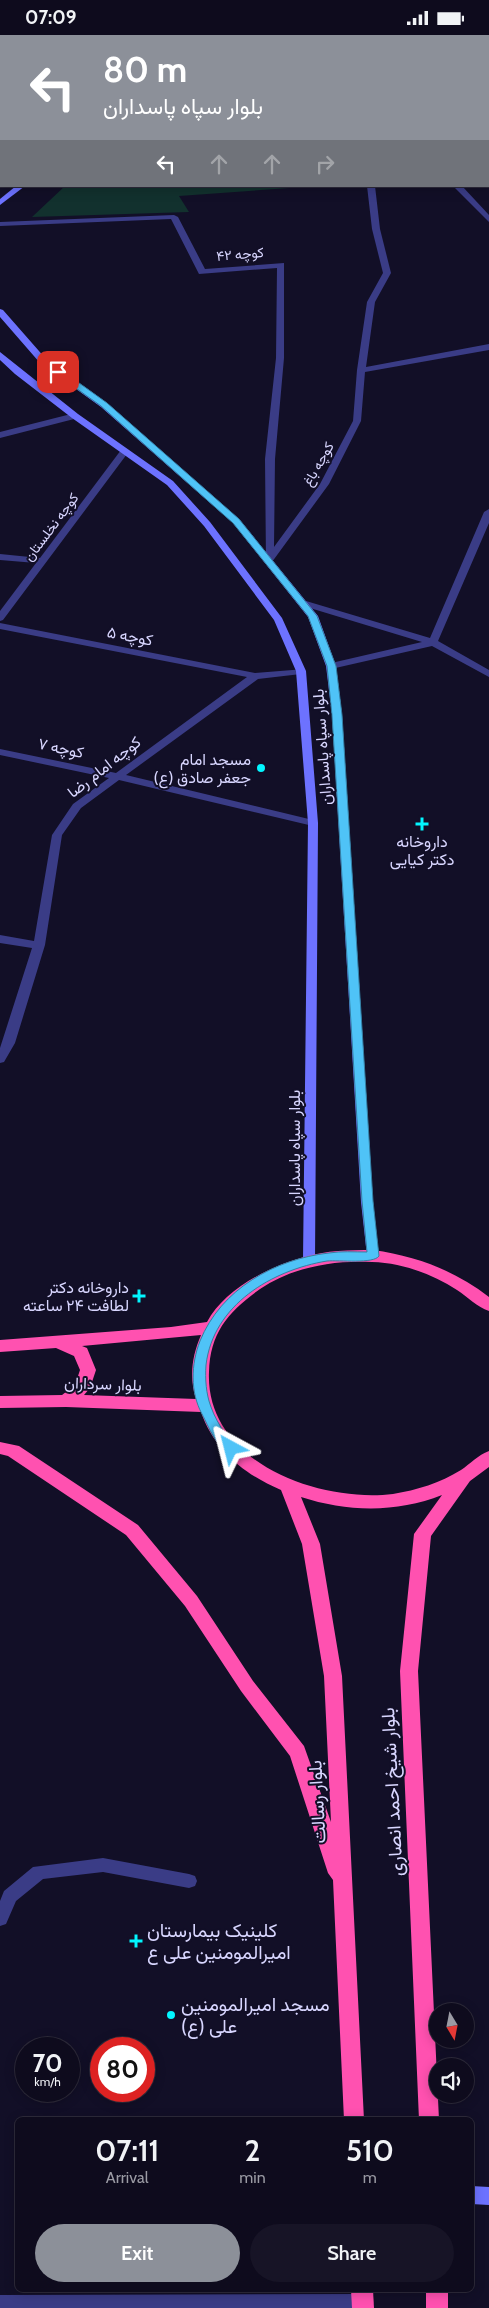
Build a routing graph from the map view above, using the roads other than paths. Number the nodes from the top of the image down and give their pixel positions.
1 (20, 187) edge
2 (371, 187) edge
3 (458, 187) edge
4 (0, 203) edge
5 (489, 220) edge
6 (0, 224) edge
7 (0, 312) edge
8 (485, 348) edge
9 (0, 355) edge
10 (489, 358) edge
11 (361, 370) junction
12 (75, 416) junction
13 (0, 435) edge
14 (124, 452) junction
15 (489, 512) edge
16 (0, 557) edge
17 (269, 560) junction
18 (42, 561) junction
19 (303, 603) junction
20 (0, 618) edge
21 (0, 626) edge
22 (433, 642) junction
23 (331, 666) junction
24 (301, 671) junction
25 (489, 674) edge
26 (255, 676) junction
27 (0, 751) edge
28 (116, 776) junction
29 (313, 823) junction
30 (0, 939) edge
31 (39, 945) junction
32 (0, 1059) edge
33 (373, 1256) junction
34 (309, 1261) junction
35 (489, 1305) edge
36 (212, 1327) junction
37 (57, 1342) junction
38 (0, 1346) edge
39 (66, 1401) junction
40 (0, 1402) edge
41 (204, 1406) junction
42 (0, 1447) edge
43 (489, 1458) edge
44 (464, 1477) junction
45 (289, 1487) junction
46 (188, 1881) dead end
47 (344, 1892) junction
48 (0, 1919) edge
49 (354, 2117) edge
50 (429, 2117) edge
51 (474, 2195) edge
52 (489, 2196) edge
53 (436, 2292) edge
54 (362, 2300) edge
55 (0, 2305) edge
56 (93, 2306) edge
57 (437, 2308) edge

1 - 4 main road
2 - 11 street, کوچه باغ
3 - 5 street
6 - 17 street, کوچه ۴۲
7 - 17 main road, بلوار سپاه پاسداران
8 - 10 street
8 - 11 street
9 - 12 main road, بلوار سپاه پاسداران
11 - 17 street, کوچه باغ
12 - 13 street
12 - 14 main road, بلوار سپاه پاسداران
14 - 18 street, کوچه نخلستان
14 - 24 main road, بلوار سپاه پاسداران
15 - 22 street
16 - 18 street
17 - 19 main road, بلوار سپاه پاسداران
18 - 20 street, کوچه نخلستان
19 - 22 street
19 - 23 main road, بلوار سپاه پاسداران
21 - 26 street, کوچه ۵
22 - 23 street
22 - 25 street
23 - 33 main road, بلوار سپاه پاسداران
24 - 26 street, کوچه امام رضا
24 - 29 main road, بلوار سپاه پاسداران
26 - 28 street, کوچه امام رضا
27 - 28 street, کوچه ۷
28 - 29 street, کوچه ۷
28 - 31 street, کوچه امام رضا
29 - 34 main road, بلوار سپاه پاسداران
30 - 31 street
31 - 32 street, کوچه امام رضا
33 - 34 highway
33 - 35 highway
34 - 36 highway
36 - 37 highway
36 - 41 highway
37 - 38 highway
37 - 39 highway
39 - 40 highway, بلوار سرداران
39 - 41 highway, بلوار سرداران
41 - 45 highway
42 - 47 highway
43 - 44 highway
44 - 45 highway
44 - 50 highway, بلوار شیخ احمد انصاری
45 - 47 highway, بلوار رسالت
46 - 48 street
47 - 49 highway, بلوار رسالت
51 - 52 main road
53 - 57 highway
54 - 56 street
55 - 56 street

